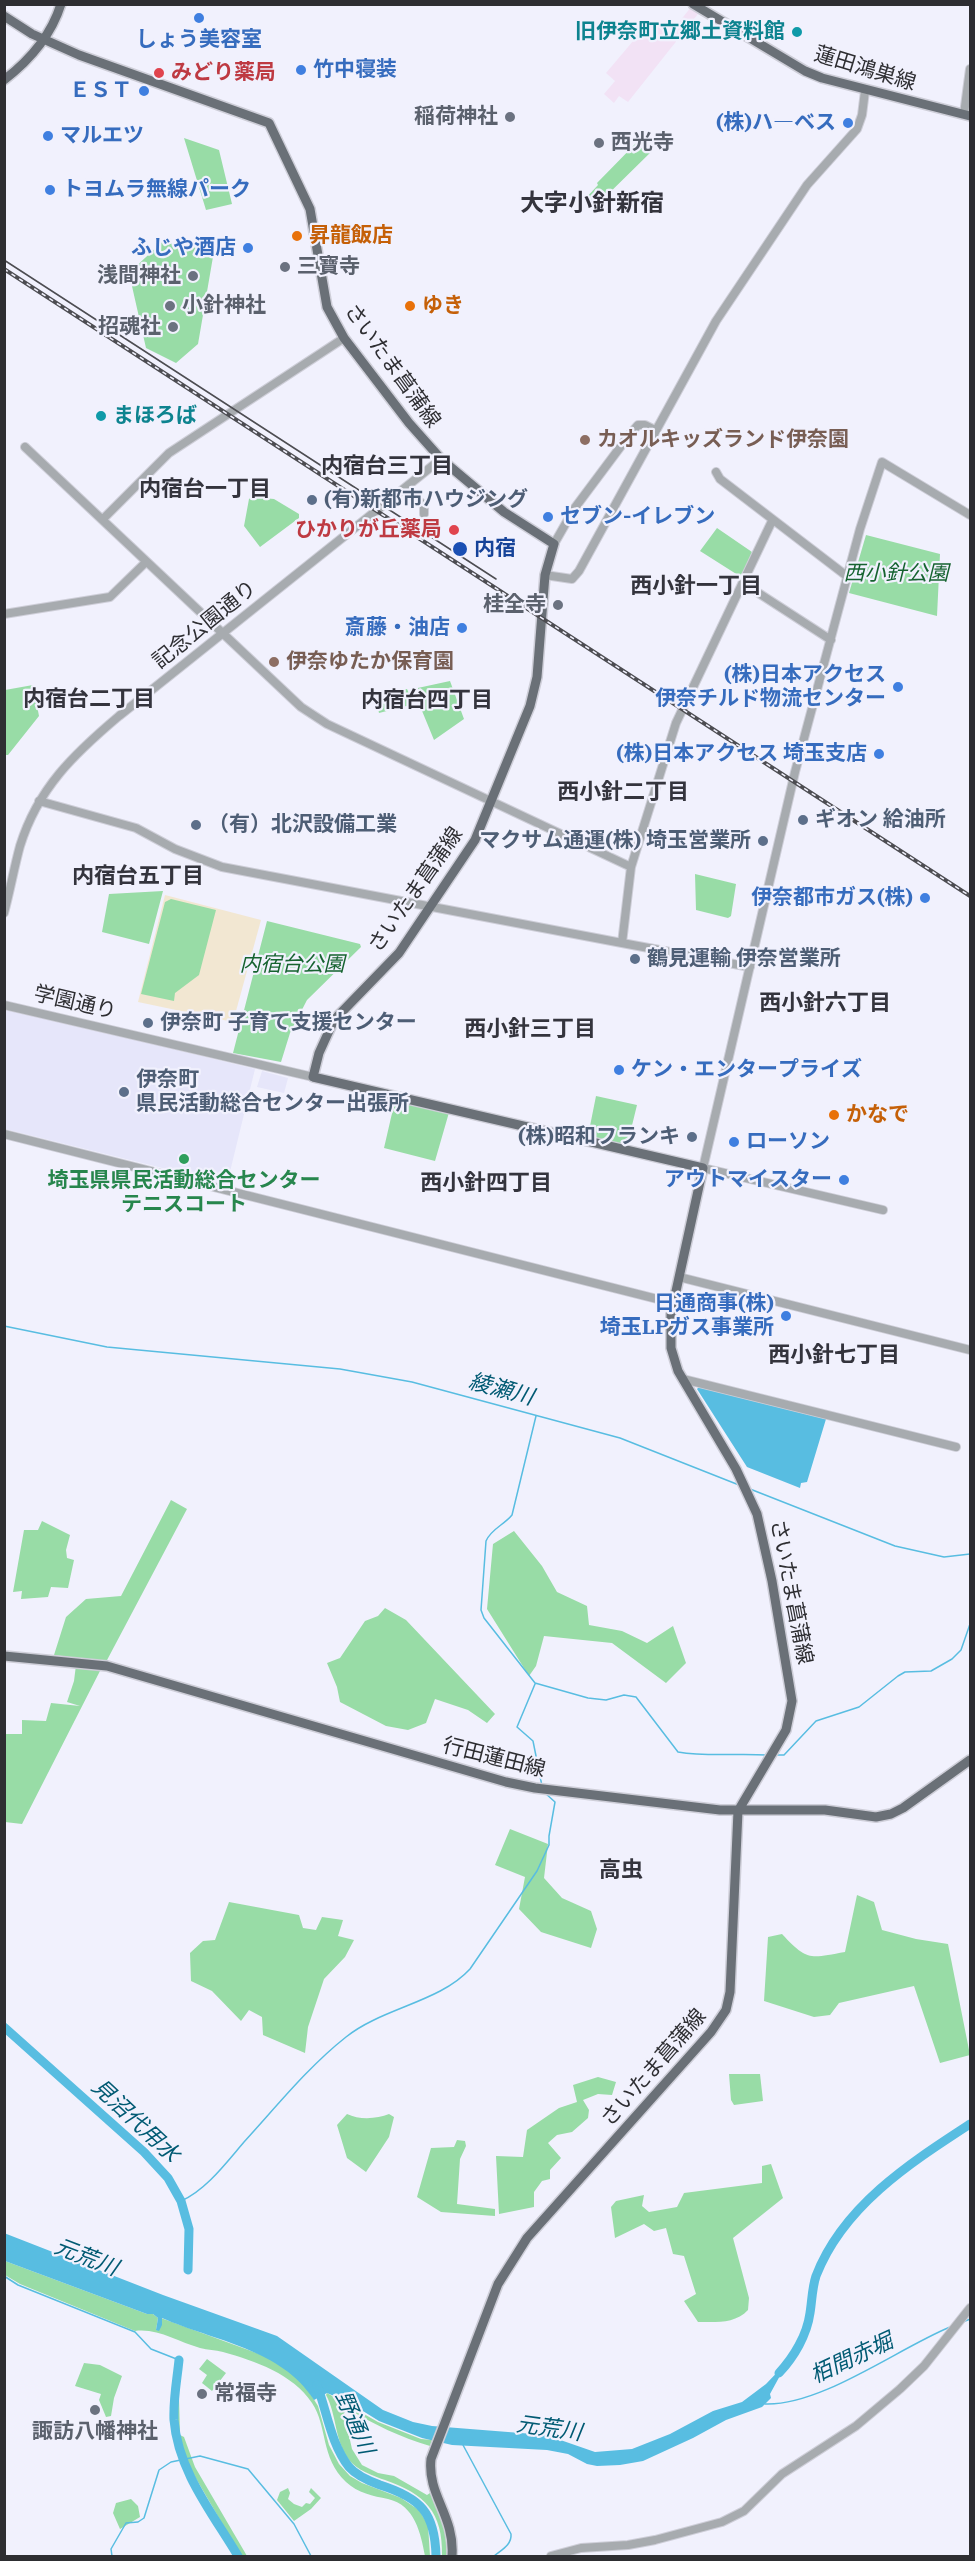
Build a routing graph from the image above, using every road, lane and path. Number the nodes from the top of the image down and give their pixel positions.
1 (61, 4) edge
2 (693, 4) edge
3 (4, 16) edge
4 (44, 40) junction
5 (970, 69) edge
6 (4, 80) edge
7 (865, 91) junction
8 (967, 115) edge
9 (344, 338) junction
10 (655, 430) junction
11 (25, 447) dead end
12 (441, 459) junction
13 (716, 472) dead end
14 (404, 490) junction
15 (424, 514) dead end
16 (970, 515) edge
17 (103, 519) junction
18 (772, 521) junction
19 (554, 544) junction
20 (146, 562) junction
21 (545, 575) junction
22 (848, 577) junction
23 (743, 583) junction
24 (4, 614) edge
25 (222, 633) junction
26 (831, 640) junction
27 (39, 801) junction
28 (492, 802) junction
29 (631, 867) junction
30 (432, 906) junction
31 (4, 913) edge
32 (622, 943) junction
33 (750, 967) junction
34 (4, 1005) edge
35 (313, 1077) junction
36 (4, 1134) edge
37 (703, 1168) junction
38 (883, 1210) dead end
39 (679, 1277) junction
40 (673, 1303) junction
41 (970, 1350) edge
42 (683, 1379) junction
43 (956, 1447) dead end
44 (4, 1656) edge
45 (970, 1760) edge
46 (738, 1811) junction
47 (968, 2310) edge
48 (452, 2556) edge
49 (551, 2556) edge

1 - 4 main road
2 - 7 main road, 蓮田鴻巣線
3 - 4 main road, さいたま菖蒲線
4 - 6 main road
4 - 9 main road, さいたま菖蒲線
5 - 8 street
7 - 8 main road, 蓮田鴻巣線
7 - 10 street
9 - 12 main road, さいたま菖蒲線
9 - 17 street
10 - 19 street
10 - 21 street
11 - 17 street
12 - 14 street, 記念公園通り
12 - 19 main road, さいたま菖蒲線
13 - 18 street
14 - 15 street
14 - 25 street, 記念公園通り
16 - 22 street
17 - 20 street
18 - 22 street
18 - 23 street
19 - 21 main road, さいたま菖蒲線
20 - 24 street
20 - 25 street
21 - 28 main road, さいたま菖蒲線
22 - 26 street
23 - 26 street
23 - 29 street
25 - 27 street, 記念公園通り
25 - 28 street
26 - 33 street
27 - 30 street
27 - 31 street, 記念公園通り
28 - 29 street
28 - 30 main road, さいたま菖蒲線
29 - 32 street
30 - 32 street
30 - 35 main road, さいたま菖蒲線
32 - 33 street
33 - 37 street
34 - 35 street, 学園通り
35 - 37 main road
36 - 40 street
37 - 38 street
37 - 39 main road
39 - 40 main road
39 - 41 street
40 - 42 main road
42 - 43 street
42 - 46 main road, さいたま菖蒲線
44 - 46 main road, 行田蓮田線
45 - 46 main road, 行田蓮田線
46 - 48 main road, さいたま菖蒲線
47 - 49 street

